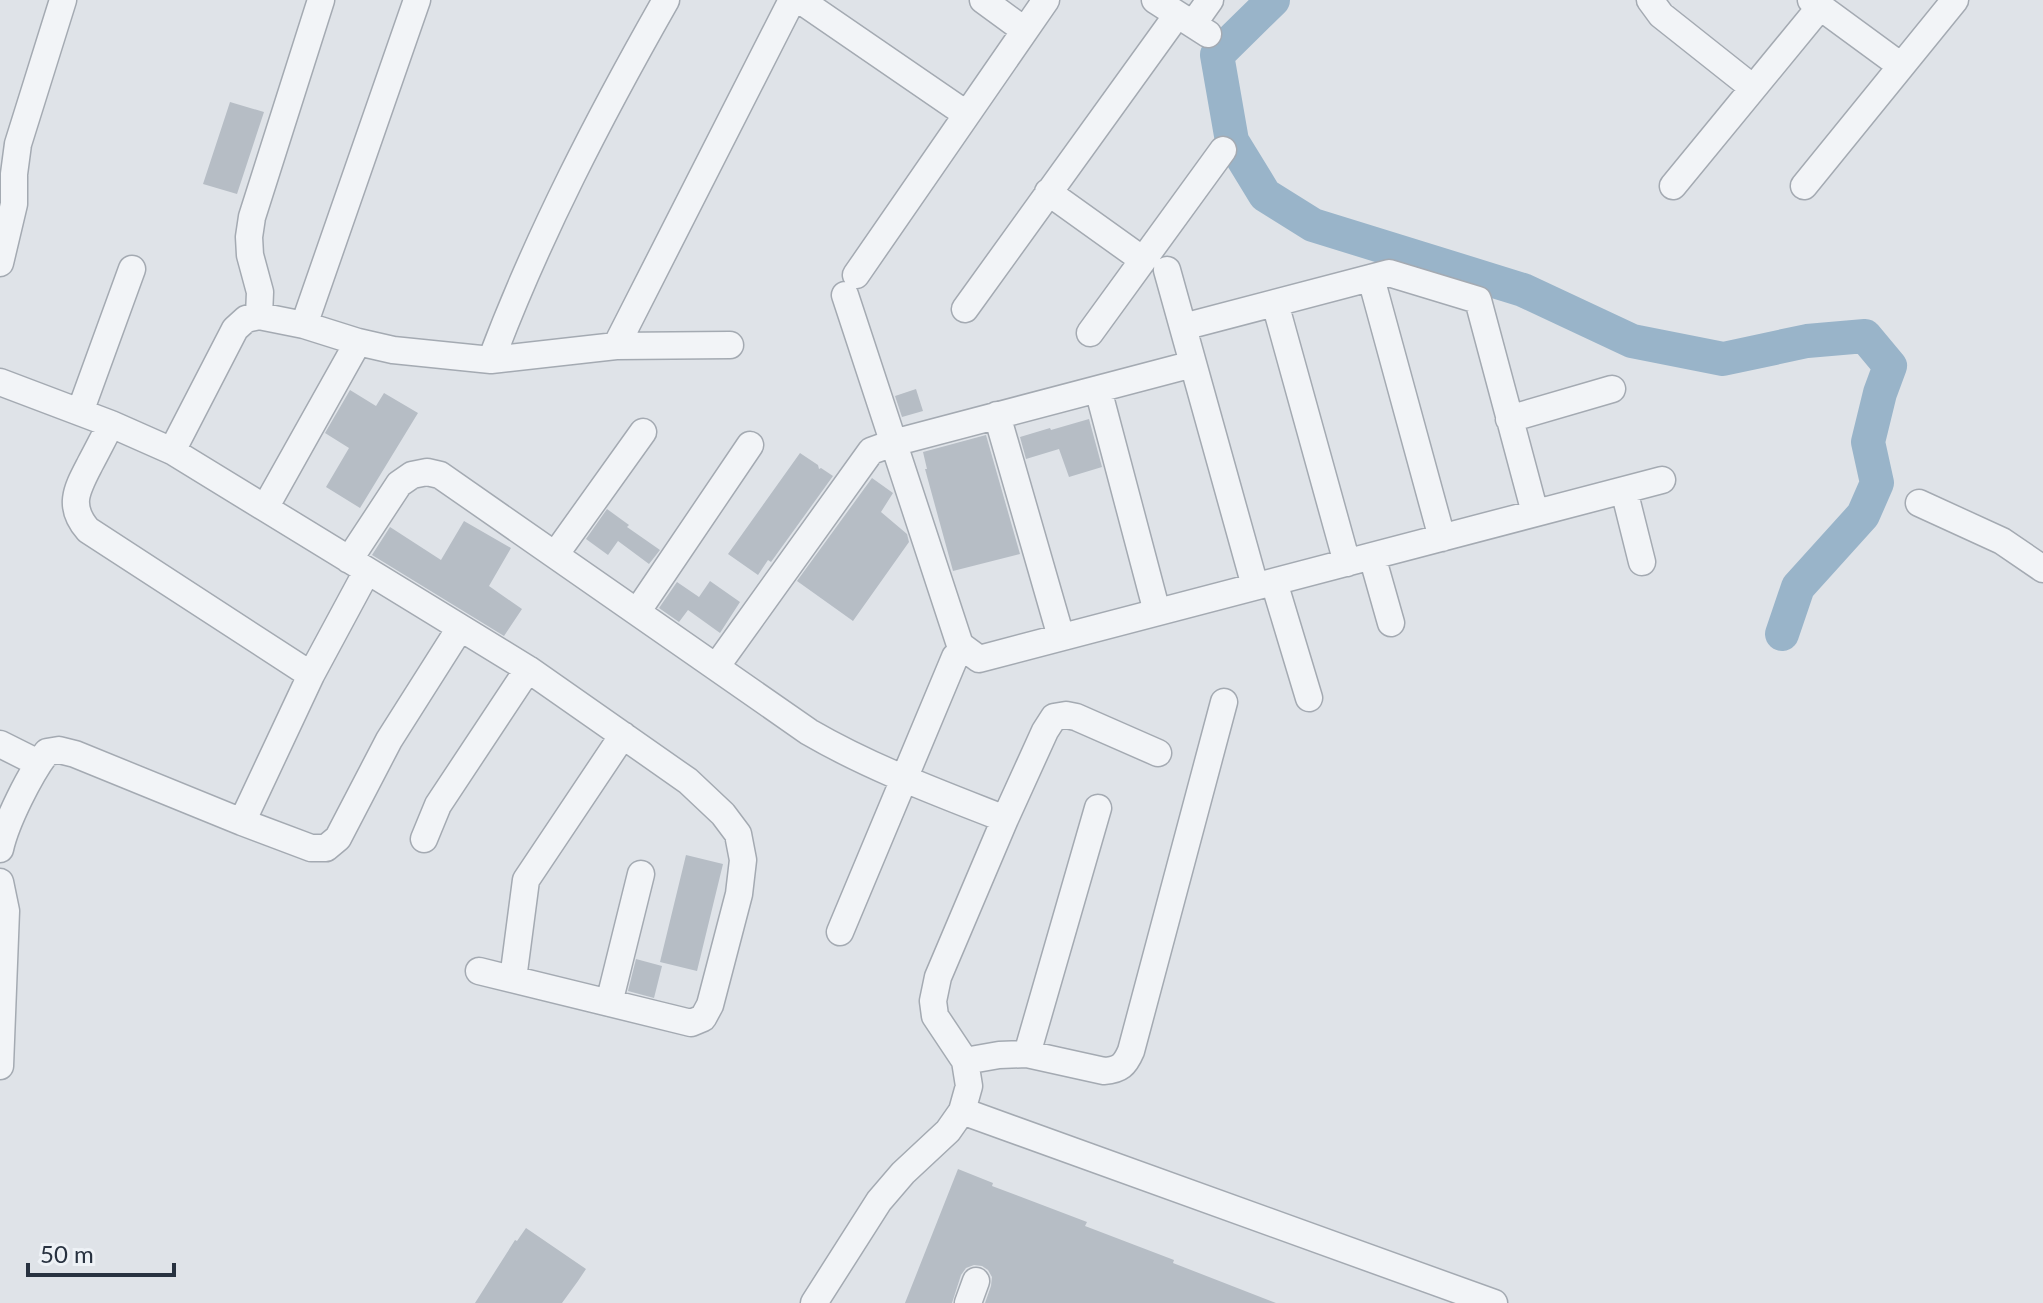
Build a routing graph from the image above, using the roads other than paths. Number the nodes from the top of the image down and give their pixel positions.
1 (63, 0) edge
2 (321, 0) edge
3 (417, 0) edge
4 (666, 0) edge
5 (792, 0) edge
6 (800, 0) edge
7 (983, 0) edge
8 (1046, 0) edge
9 (1155, 0) edge
10 (1210, 0) edge
11 (1650, 0) edge
12 (1955, 0) edge
13 (1815, 4) edge
14 (1193, 24) junction
15 (1024, 30) junction
16 (1901, 66) junction
17 (1753, 88) junction
18 (966, 114) junction
19 (1223, 150) dead end
20 (1673, 186) dead end
21 (1804, 186) dead end
22 (1048, 192) junction
23 (7, 201) edge
24 (0, 263) edge
25 (1155, 265) junction
26 (132, 269) dead end
27 (1371, 278) junction
28 (1275, 303) junction
29 (965, 309) dead end
30 (259, 316) junction
31 (304, 325) junction
32 (1183, 327) junction
33 (1090, 333) dead end
34 (358, 342) junction
35 (730, 345) dead end
36 (616, 346) junction
37 (491, 360) junction
38 (1193, 364) junction
39 (0, 382) edge
40 (1098, 389) junction
41 (1612, 389) dead end
42 (80, 412) junction
43 (997, 415) junction
44 (1509, 419) junction
45 (111, 424) junction
46 (643, 432) dead end
47 (893, 443) junction
48 (750, 445) dead end
49 (172, 451) junction
50 (1662, 480) dead end
51 (1624, 490) junction
52 (1919, 503) dead end
53 (265, 508) junction
54 (1535, 513) junction
55 (1442, 538) junction
56 (555, 555) junction
57 (1360, 559) junction
58 (1642, 562) dead end
59 (358, 565) junction
60 (2043, 569) edge
61 (1265, 584) junction
62 (637, 612) junction
63 (1157, 612) junction
64 (1391, 623) dead end
65 (460, 628) junction
66 (1061, 637) junction
67 (955, 657) dead end
68 (716, 667) junction
69 (528, 669) junction
70 (311, 675) junction
71 (1309, 698) dead end
72 (1224, 702) dead end
73 (623, 735) junction
74 (0, 744) edge
75 (1158, 753) dead end
76 (38, 763) junction
77 (904, 779) junction
78 (1098, 808) dead end
79 (1005, 819) junction
80 (242, 822) junction
81 (424, 839) dead end
82 (0, 849) edge
83 (641, 874) dead end
84 (0, 882) edge
85 (840, 932) dead end
86 (479, 971) dead end
87 (513, 979) junction
88 (609, 1003) junction
89 (1027, 1054) junction
90 (965, 1061) junction
91 (0, 1066) edge
92 (962, 1111) junction
93 (814, 1303) edge
94 (1494, 1303) edge

1 - 23 street
2 - 30 street
3 - 31 street
4 - 37 street
5 - 36 street
6 - 18 street
7 - 15 street
8 - 15 street
9 - 14 street
10 - 14 street
11 - 17 street
12 - 16 street
13 - 16 street
13 - 17 street
14 - 22 street
15 - 18 street
16 - 21 street
17 - 20 street
18 - 47 street
19 - 25 street
22 - 25 street
22 - 29 street
23 - 24 street
25 - 32 street
25 - 33 street
26 - 42 street
27 - 28 street
27 - 44 street
27 - 55 street
28 - 32 street
28 - 57 street
30 - 31 street
30 - 49 street
31 - 34 street
32 - 38 street
34 - 37 street
34 - 53 street
35 - 36 street
36 - 37 street
38 - 40 street
38 - 61 street
39 - 42 street
40 - 43 street
40 - 63 street
41 - 44 street
42 - 45 street
43 - 47 street
43 - 66 street
44 - 54 street
45 - 49 street
45 - 70 street
46 - 56 street
47 - 66 street
47 - 68 street
48 - 62 street
49 - 53 street
50 - 51 street
51 - 54 street
51 - 58 street
52 - 60 street
53 - 59 street
54 - 55 street
55 - 57 street
56 - 59 street
56 - 62 street
57 - 61 street
57 - 64 street
59 - 65 street
59 - 70 street
61 - 63 street
61 - 71 street
62 - 68 street
63 - 66 street
65 - 69 street
65 - 80 street
67 - 77 street
68 - 77 street
69 - 73 street
69 - 81 street
70 - 80 street
72 - 89 street
73 - 87 street
73 - 88 street
74 - 76 street
75 - 79 street
76 - 80 street
76 - 82 street
77 - 79 street
77 - 85 street
78 - 89 street
79 - 90 street
83 - 88 street
84 - 91 street
86 - 87 street
87 - 88 street
89 - 90 street
90 - 92 street
92 - 93 street
92 - 94 street

